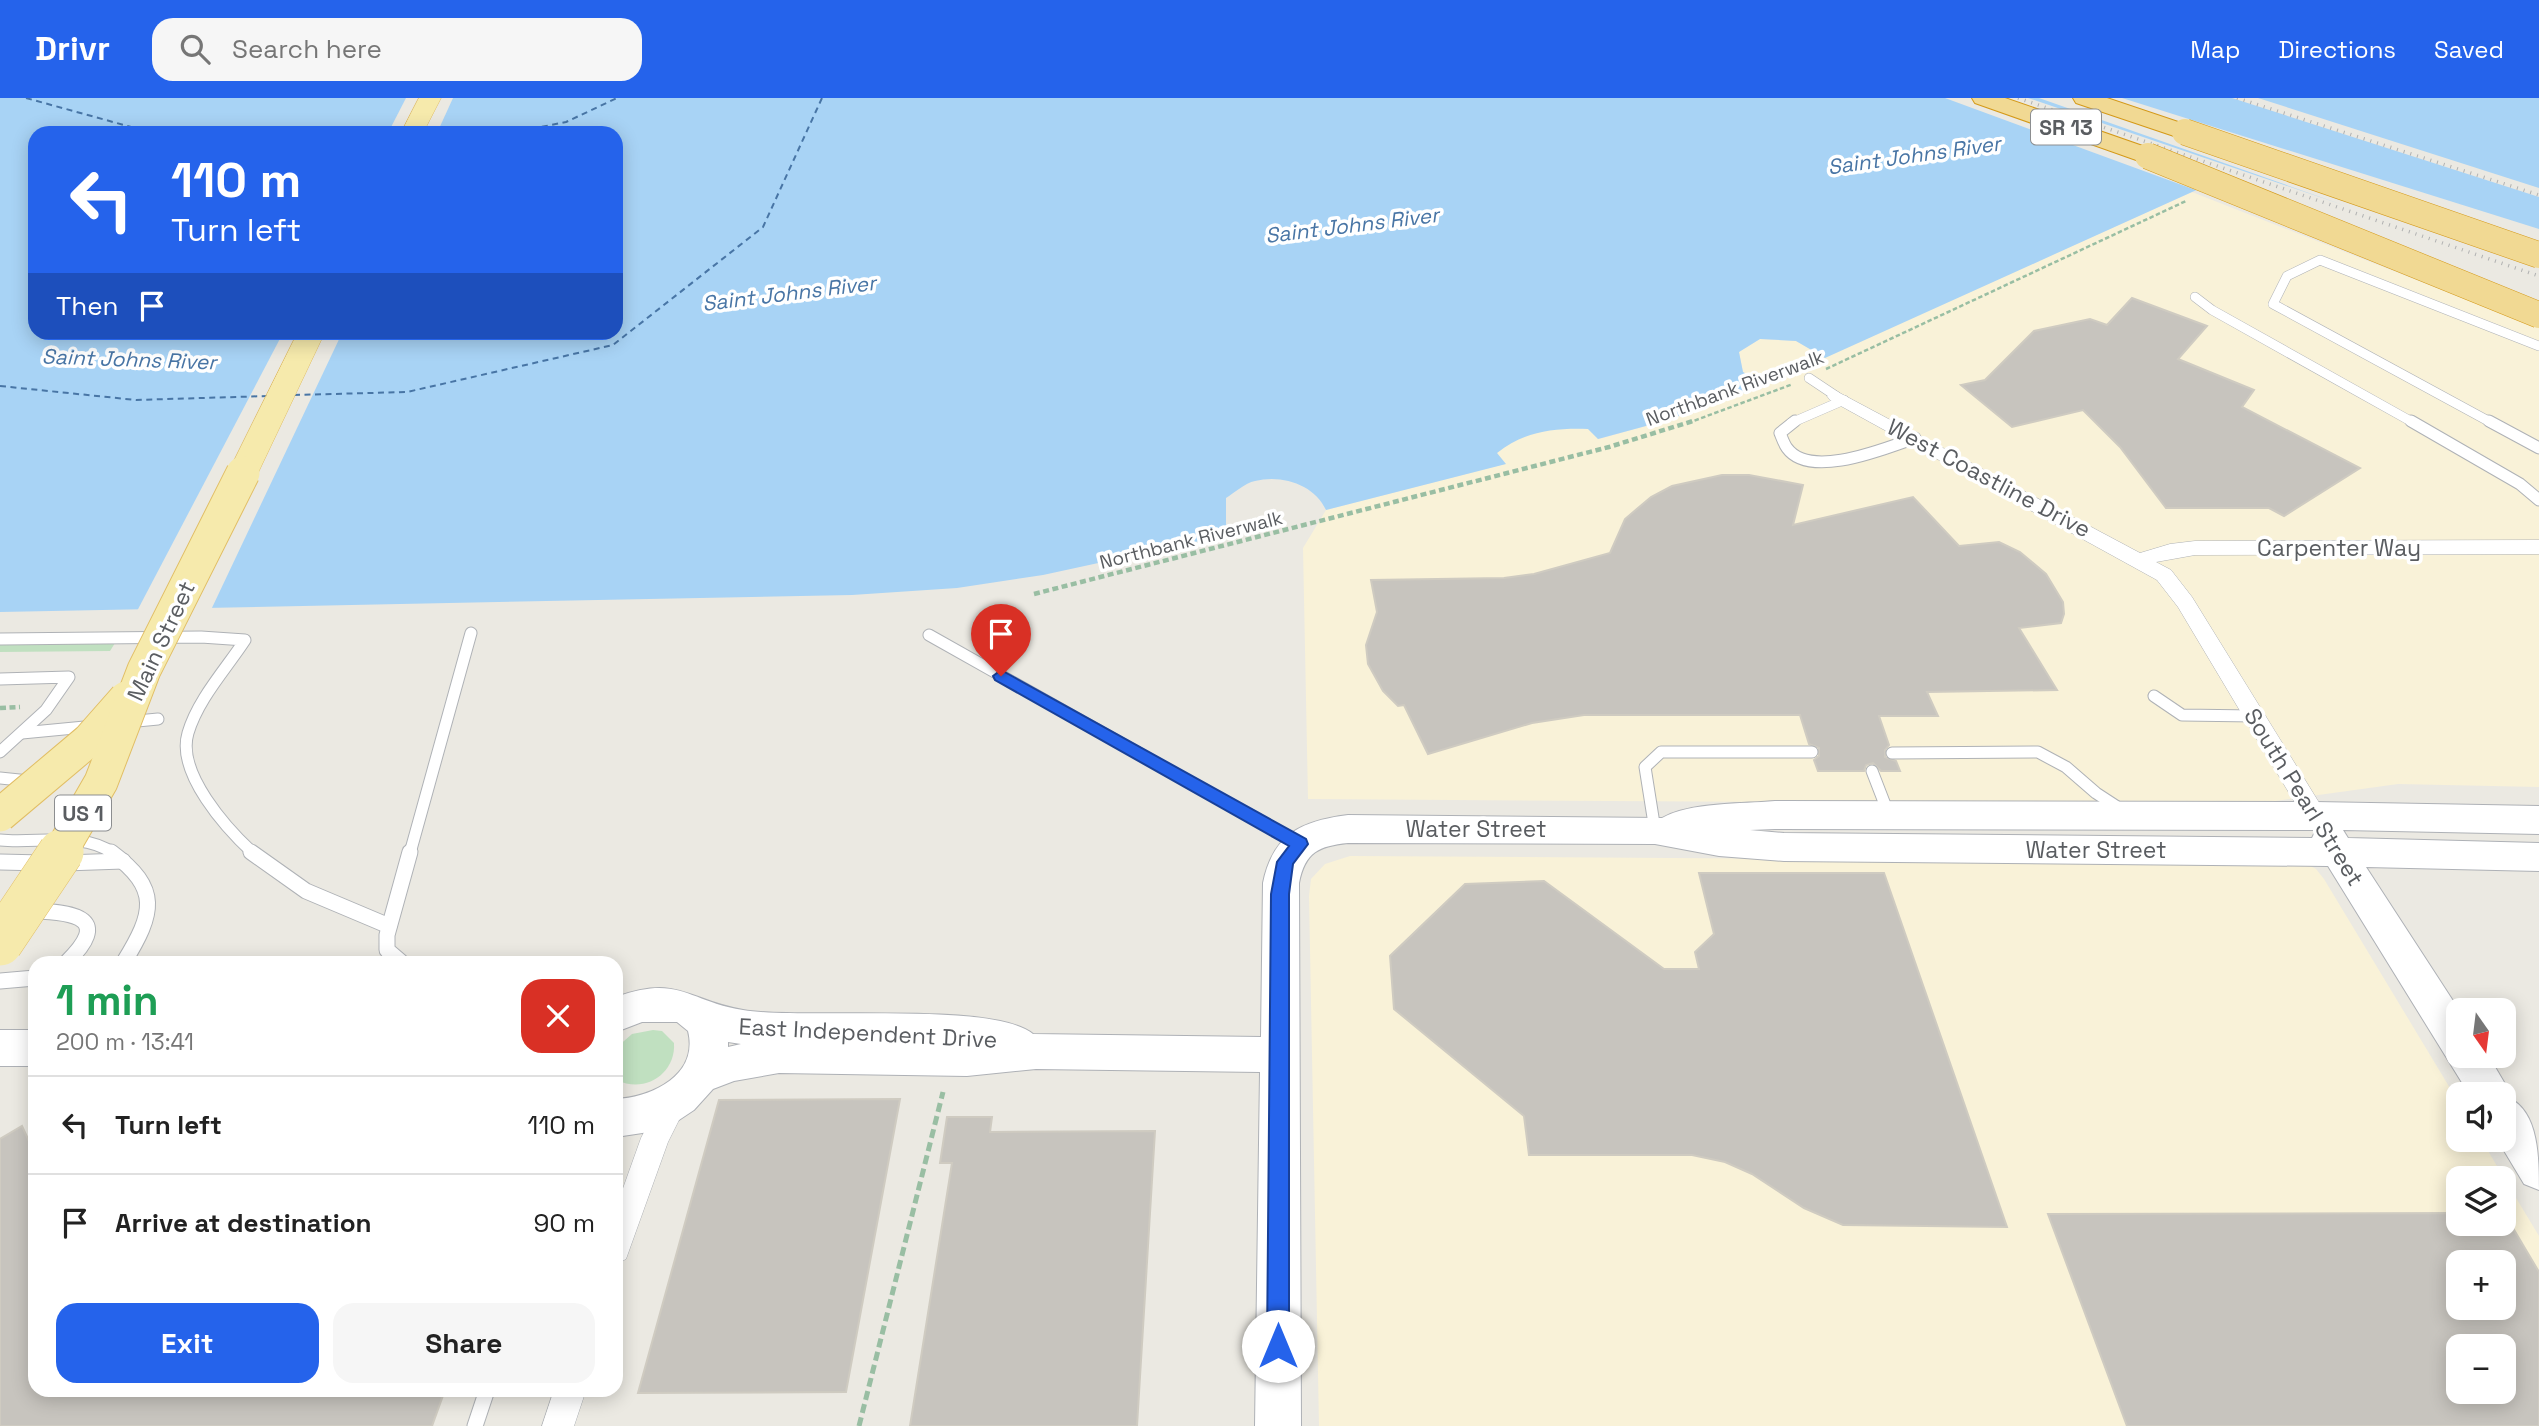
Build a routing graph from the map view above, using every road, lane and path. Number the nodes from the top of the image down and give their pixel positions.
1 (430, 98) edge
2 (1983, 98) edge
3 (2084, 98) edge
4 (416, 126) edge
5 (2185, 132) junction
6 (2148, 156) junction
7 (2191, 198) dead end
8 (2539, 240) edge
9 (2539, 255) edge
10 (2539, 293) edge
11 (2195, 298) dead end
12 (2539, 315) edge
13 (309, 340) edge
14 (2539, 346) edge
15 (1809, 378) junction
16 (1840, 398) junction
17 (1915, 438) junction
18 (2539, 448) edge
19 (2539, 500) edge
20 (2539, 547) edge
21 (2141, 560) junction
22 (1034, 594) dead end
23 (471, 633) dead end
24 (929, 635) dead end
25 (0, 639) edge
26 (144, 670) junction
27 (0, 679) edge
28 (2154, 696) dead end
29 (2254, 716) junction
30 (158, 719) dead end
31 (22, 733) junction
32 (0, 752) edge
33 (1812, 752) dead end
34 (1892, 753) dead end
35 (1872, 771) dead end
36 (61, 773) junction
37 (0, 778) edge
38 (0, 802) edge
39 (0, 815) edge
40 (1889, 815) junction
41 (2131, 816) junction
42 (2315, 816) junction
43 (2539, 820) edge
44 (1655, 831) junction
45 (0, 840) edge
46 (1300, 844) junction
47 (1901, 849) junction
48 (2337, 852) junction
49 (2539, 857) edge
50 (124, 861) junction
51 (0, 862) edge
52 (0, 912) edge
53 (389, 926) junction
54 (0, 943) edge
55 (73, 956) edge
56 (128, 956) edge
57 (394, 956) edge
58 (28, 979) edge
59 (0, 981) edge
60 (623, 1012) edge
61 (699, 1017) junction
62 (2446, 1024) edge
63 (1036, 1051) junction
64 (1279, 1055) junction
65 (687, 1088) junction
66 (943, 1092) dead end
67 (623, 1117) edge
68 (2516, 1134) edge
69 (2539, 1170) edge
70 (623, 1230) edge
71 (485, 1397) edge
72 (568, 1397) edge
73 (475, 1426) edge
74 (558, 1426) edge
75 (859, 1426) edge
76 (1278, 1426) edge

1 - 4 main road
2 - 6 highway, SR 13
3 - 5 highway, SR 13
5 - 8 highway, bridge
5 - 9 highway, bridge
6 - 10 highway, bridge
6 - 12 highway, bridge
7 - 15 path, Northbank Riverwalk
11 - 19 lane
13 - 26 main road, Main Street / US 1, bridge
14 - 18 lane
15 - 16 lane
15 - 22 path, Northbank Riverwalk
16 - 17 street, West Coastline Drive
16 - 17 lane
17 - 21 street, West Coastline Drive
20 - 21 street, Carpenter Way
21 - 29 street, South Pearl Street
23 - 53 lane
24 - 46 lane
25 - 53 lane
26 - 36 main road, US 1, bridge
26 - 54 main road, Main Street / US 1, bridge
27 - 31 lane
28 - 29 lane
29 - 42 street, South Pearl Street
30 - 31 lane
31 - 32 lane
33 - 44 lane
34 - 41 lane
35 - 40 lane
36 - 37 lane
36 - 38 main road, bridge
36 - 39 main road, US 1, bridge
40 - 41 street, Water Street
40 - 44 street, Water Street
40 - 47 street
41 - 42 street, Water Street
42 - 43 street, Water Street
42 - 48 street, South Pearl Street
44 - 46 street, Water Street
44 - 47 street, Water Street
45 - 50 lane
46 - 64 street
47 - 48 street, Water Street
48 - 49 street, Water Street
48 - 62 street, South Pearl Street
50 - 51 lane
50 - 56 lane
52 - 55 lane
53 - 57 lane
58 - 59 lane
60 - 61 street, East Independent Drive
61 - 63 street, East Independent Drive
61 - 65 street, East Independent Drive
63 - 64 street, East Independent Drive
63 - 65 street, East Independent Drive
64 - 76 street
65 - 67 street, East Independent Drive
65 - 70 street
66 - 75 path
68 - 69 street
71 - 73 lane
72 - 74 street

